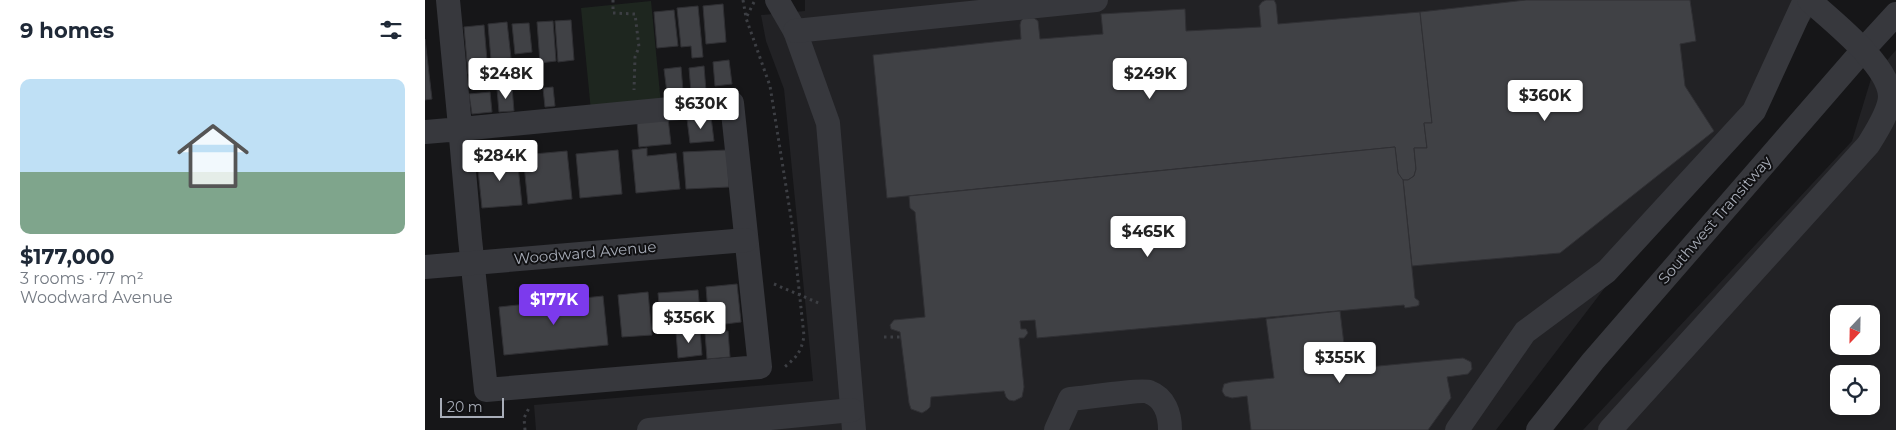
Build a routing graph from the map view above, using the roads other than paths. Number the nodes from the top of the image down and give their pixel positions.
1 (448, 0) edge
2 (777, 0) edge
3 (1096, 0) edge
4 (1805, 0) edge
5 (1809, 0) edge
6 (1896, 14) edge
7 (795, 31) junction
8 (1863, 50) junction
9 (461, 129) junction
10 (425, 132) edge
11 (746, 240) junction
12 (473, 262) junction
13 (425, 267) edge
14 (853, 420) edge
15 (649, 430) edge
16 (1056, 430) edge
17 (1170, 430) edge
18 (1457, 430) edge
19 (1538, 430) edge
20 (1610, 430) edge

1 - 9 street
2 - 7 street
3 - 7 street
4 - 18 street
5 - 8 street
6 - 8 street, Southwest Transitway
7 - 14 street
8 - 19 street, Southwest Transitway
8 - 20 street
9 - 10 street
9 - 11 street
9 - 12 street
11 - 12 street, Woodward Avenue
11 - 12 street
12 - 13 street, Woodward Avenue
14 - 15 street
16 - 17 street

